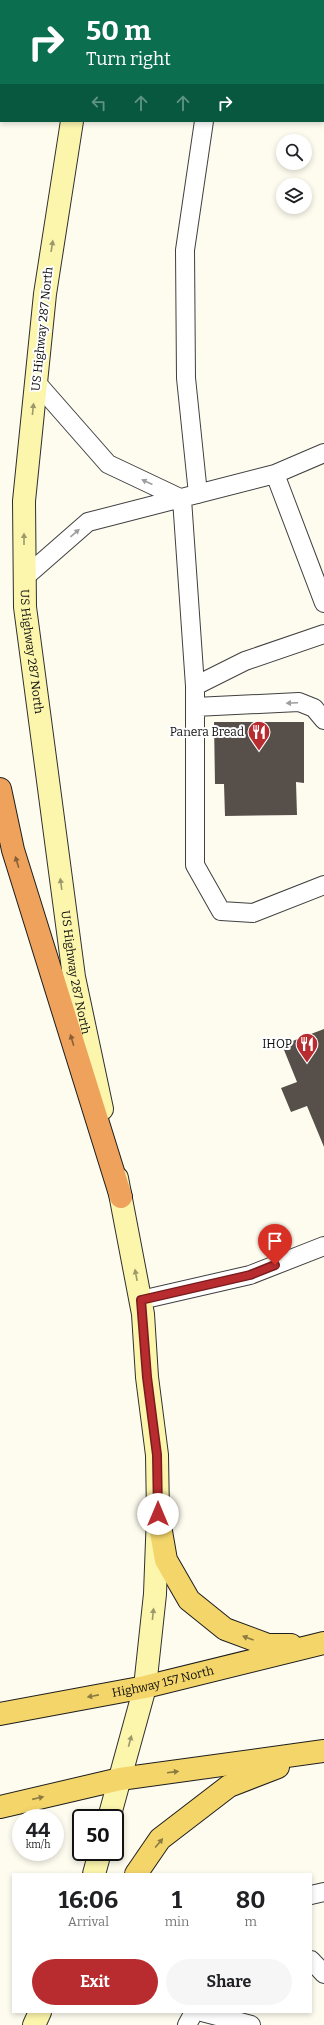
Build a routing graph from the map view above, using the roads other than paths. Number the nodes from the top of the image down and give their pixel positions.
1 (72, 122) edge
2 (204, 122) edge
3 (36, 382) junction
4 (324, 453) edge
5 (275, 474) junction
6 (190, 496) junction
7 (24, 578) junction
8 (324, 603) edge
9 (324, 634) edge
10 (195, 686) junction
11 (195, 707) junction
12 (324, 720) edge
13 (0, 789) edge
14 (324, 885) edge
15 (121, 1197) junction
16 (324, 1246) edge
17 (141, 1300) junction
18 (158, 1514) junction
19 (319, 1645) edge
20 (145, 1686) junction
21 (0, 1714) edge
22 (317, 1753) edge
23 (120, 1779) junction
24 (0, 1808) edge
25 (112, 1809) edge
26 (98, 1861) edge
27 (94, 1873) edge
28 (137, 1873) edge
29 (324, 1892) edge
30 (312, 1895) edge
31 (312, 1961) edge
32 (324, 1974) edge
33 (40, 2013) edge
34 (193, 2013) edge
35 (206, 2013) edge
36 (34, 2025) edge
37 (187, 2025) edge
38 (251, 2025) edge

3 -> 1 main road, US Highway 287 North
2 - 6 lane
6 -> 3 lane
7 -> 3 main road, US Highway 287 North
4 - 5 lane
5 - 6 lane
5 - 8 lane
7 -> 6 lane
6 - 10 lane
15 -> 7 main road, US Highway 287 North
9 - 10 lane
10 - 11 lane
12 -> 11 lane
11 - 14 lane
15 -> 13 highway
17 -> 15 main road, US Highway 287 North
16 - 17 lane
17 - 18 main road, US Highway 287 North
19 -> 18 main road
20 -> 18 main road, US Highway 287 North
19 - 20 main road, Highway 157 North
20 -> 21 main road, Highway 157 North
23 -> 20 main road, US Highway 287 North
23 -> 22 main road
28 -> 22 main road
24 -> 23 main road
23 - 25 main road, US Highway 287 North
26 - 27 main road
29 - 30 lane
31 - 32 lane
33 - 36 main road
34 - 37 lane
35 - 38 lane

